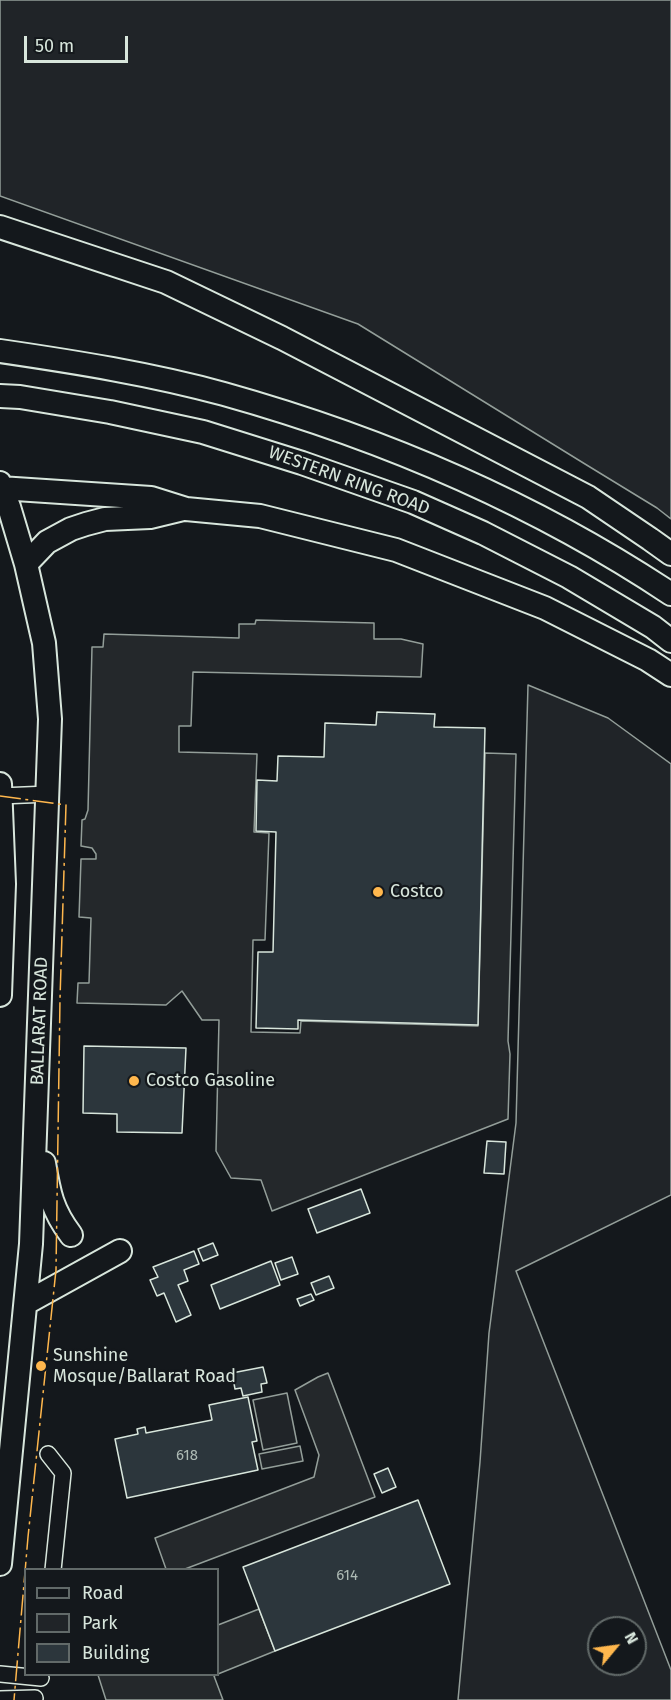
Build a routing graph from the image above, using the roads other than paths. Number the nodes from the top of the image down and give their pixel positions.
1 (0, 227) edge
2 (0, 351) edge
3 (10, 397) edge
4 (1, 486) edge
5 (186, 509) junction
6 (671, 554) edge
7 (26, 564) junction
8 (671, 594) edge
9 (671, 641) edge
10 (671, 675) edge
11 (0, 792) edge
12 (49, 794) junction
13 (0, 995) edge
14 (37, 1108) junction
15 (71, 1235) dead end
16 (120, 1251) dead end
17 (26, 1303) junction
18 (48, 1454) dead end
19 (0, 1564) edge
20 (53, 1568) edge
21 (0, 1674) edge
22 (24, 1675) edge
23 (41, 1676) edge
24 (0, 1699) edge
25 (35, 1699) edge

1 - 6 highway
2 - 8 highway
3 - 9 highway, WESTERN RING ROAD
4 - 5 highway
4 - 7 highway, BALLARAT ROAD
5 - 7 highway
5 - 10 highway
7 - 12 highway, BALLARAT ROAD
11 - 12 street
11 - 13 highway
12 - 14 highway, BALLARAT ROAD
14 - 15 highway
14 - 17 highway, BALLARAT ROAD
16 - 17 highway
17 - 19 highway, BALLARAT ROAD
18 - 20 street
21 - 22 street
23 - 25 street
24 - 25 street

